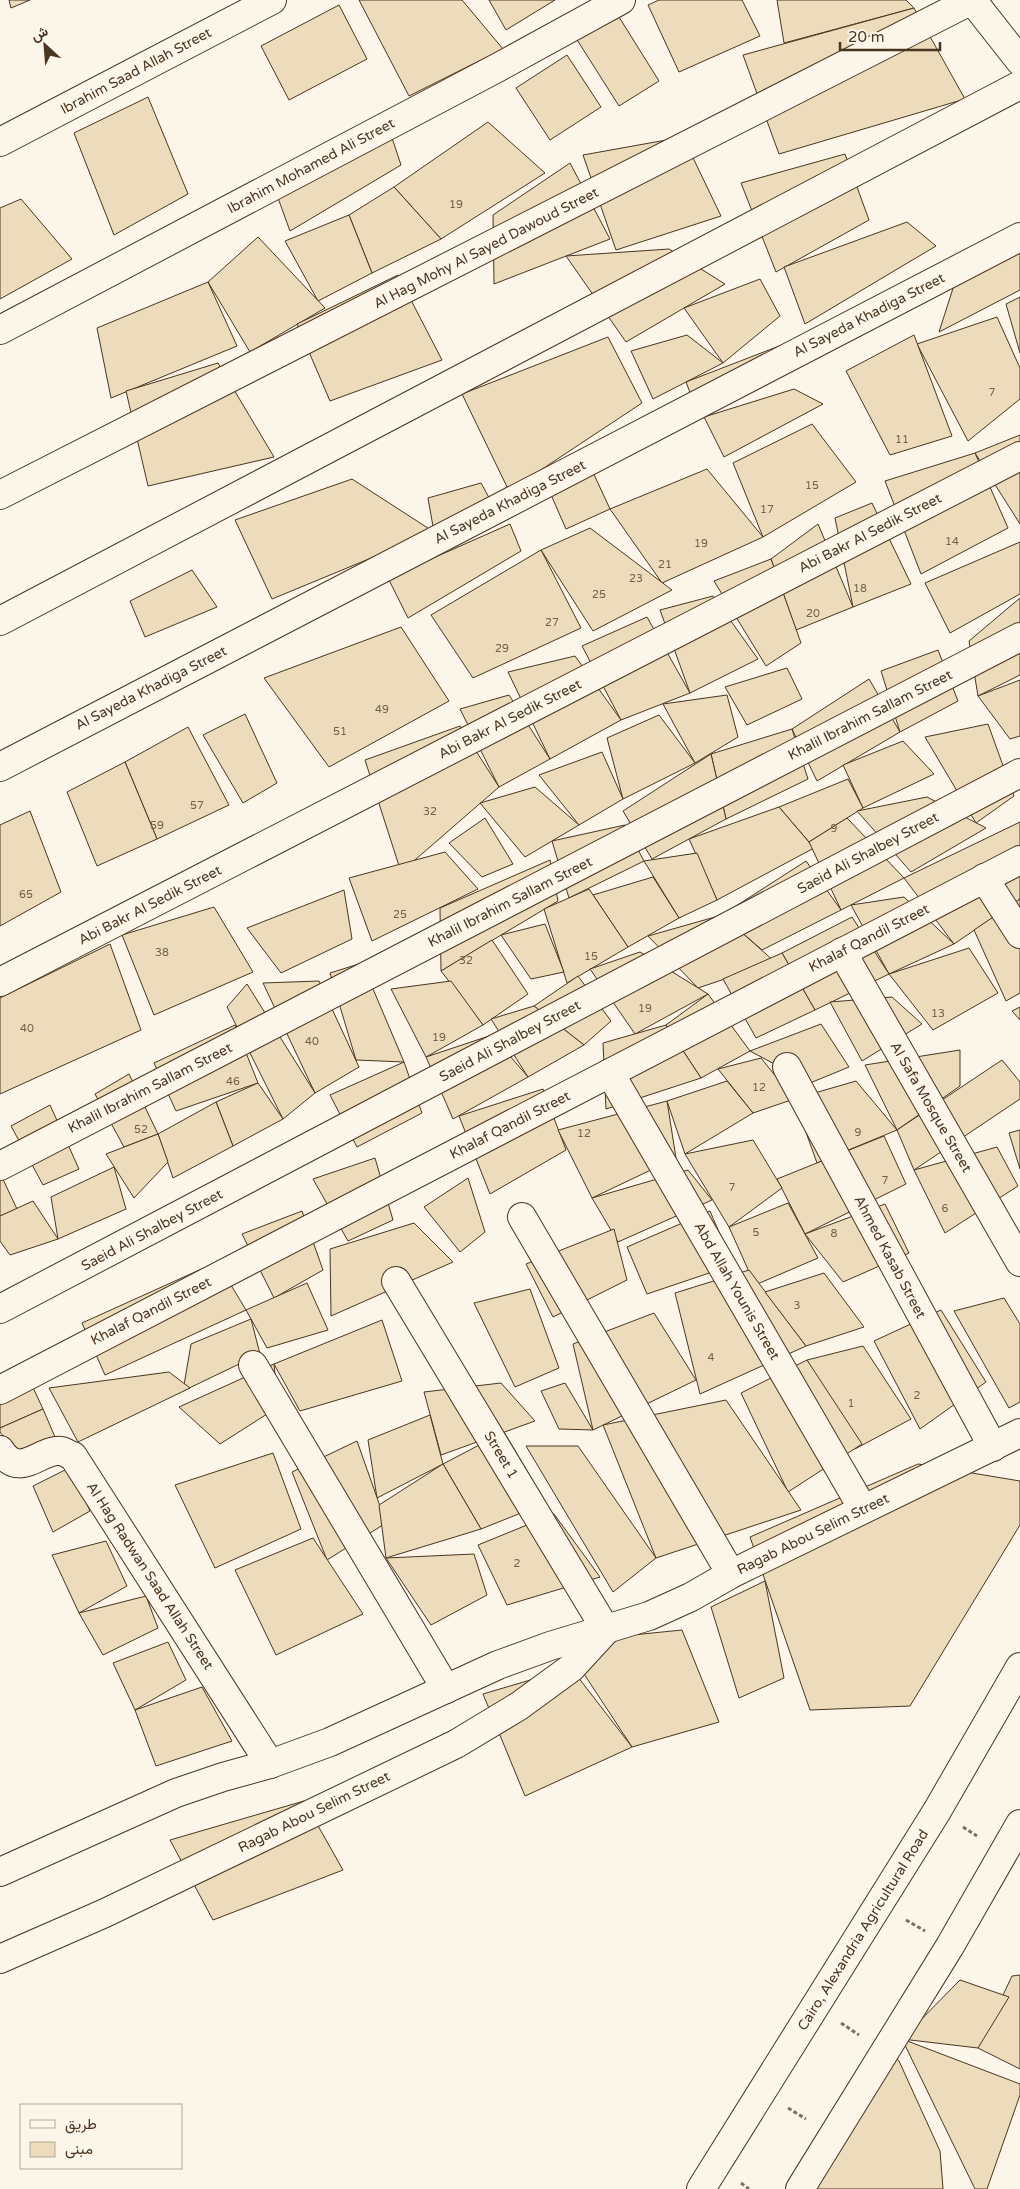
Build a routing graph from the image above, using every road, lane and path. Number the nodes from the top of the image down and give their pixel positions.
1 (272, 0) edge
2 (620, 0) edge
3 (972, 0) edge
4 (1018, 52) edge
5 (1020, 85) edge
6 (0, 142) edge
7 (1020, 237) edge
8 (0, 330) edge
9 (1020, 456) edge
10 (0, 495) edge
11 (0, 621) edge
12 (1020, 637) edge
13 (0, 767) edge
14 (1020, 773) edge
15 (1020, 860) edge
16 (984, 878) junction
17 (1020, 934) edge
18 (842, 952) junction
19 (0, 982) edge
20 (787, 1067) dead end
21 (610, 1073) junction
22 (0, 1166) edge
23 (522, 1217) dead end
24 (1020, 1262) edge
25 (396, 1281) dead end
26 (0, 1309) edge
27 (253, 1365) dead end
28 (0, 1390) edge
29 (1020, 1433) edge
30 (992, 1447) junction
31 (0, 1450) edge
32 (863, 1509) junction
33 (730, 1574) junction
34 (606, 1630) junction
35 (1020, 1667) edge
36 (446, 1689) junction
37 (270, 1764) junction
38 (937, 1811) junction
39 (1020, 1824) edge
40 (1004, 1853) junction
41 (0, 1872) edge
42 (880, 1904) junction
43 (950, 1946) junction
44 (0, 1959) edge
45 (816, 2006) junction
46 (885, 2051) junction
47 (762, 2091) junction
48 (833, 2136) junction
49 (701, 2189) edge
50 (800, 2189) edge

1 - 6 main road, Ibrahim Saad Allah Street
2 - 8 main road, Ibrahim Mohamed Ali Street
3 - 4 main road
3 - 10 main road, Al Hag Mohy Al Sayed Dawoud Street
5 - 11 main road
7 - 13 main road, Al Sayeda Khadiga Street
9 - 19 main road, Abi Bakr Al Sedik Street
12 - 22 main road, Khalil Ibrahim Sallam Street
14 - 26 main road, Saeid Ali Shalbey Street
15 - 16 main road, Khalaf Qandil Street
16 - 17 main road
16 - 18 main road, Khalaf Qandil Street
18 - 21 main road, Khalaf Qandil Street
18 - 24 main road, Al Safa Mosque Street
20 - 30 main road, Ahmed Kasab Street
21 - 28 main road, Khalaf Qandil Street
21 - 32 main road, Abd Allah Younis Street
23 - 33 main road
25 - 34 main road, Street 1
27 - 36 main road
29 - 30 main road, Ragab Abou Selim Street
30 - 32 main road, Ragab Abou Selim Street
31 - 37 main road, Al Hag Radwan Saad Allah Street
32 - 33 main road, Ragab Abou Selim Street
33 - 34 main road, Ragab Abou Selim Street
34 - 36 main road, Ragab Abou Selim Street
34 - 44 main road, Ragab Abou Selim Street
35 - 38 main road, Cairo, Alexandria Agricultural Road
36 - 37 main road, Ragab Abou Selim Street
37 - 41 main road, Ragab Abou Selim Street
38 - 40 path
38 - 42 main road, Cairo, Alexandria Agricultural Road
39 - 40 main road
40 - 43 main road
42 - 43 path
42 - 45 main road, Cairo, Alexandria Agricultural Road
43 - 46 main road
45 - 46 path
45 - 47 main road, Cairo, Alexandria Agricultural Road
46 - 48 main road
47 - 48 path
47 - 49 main road, Cairo, Alexandria Agricultural Road
48 - 50 main road

